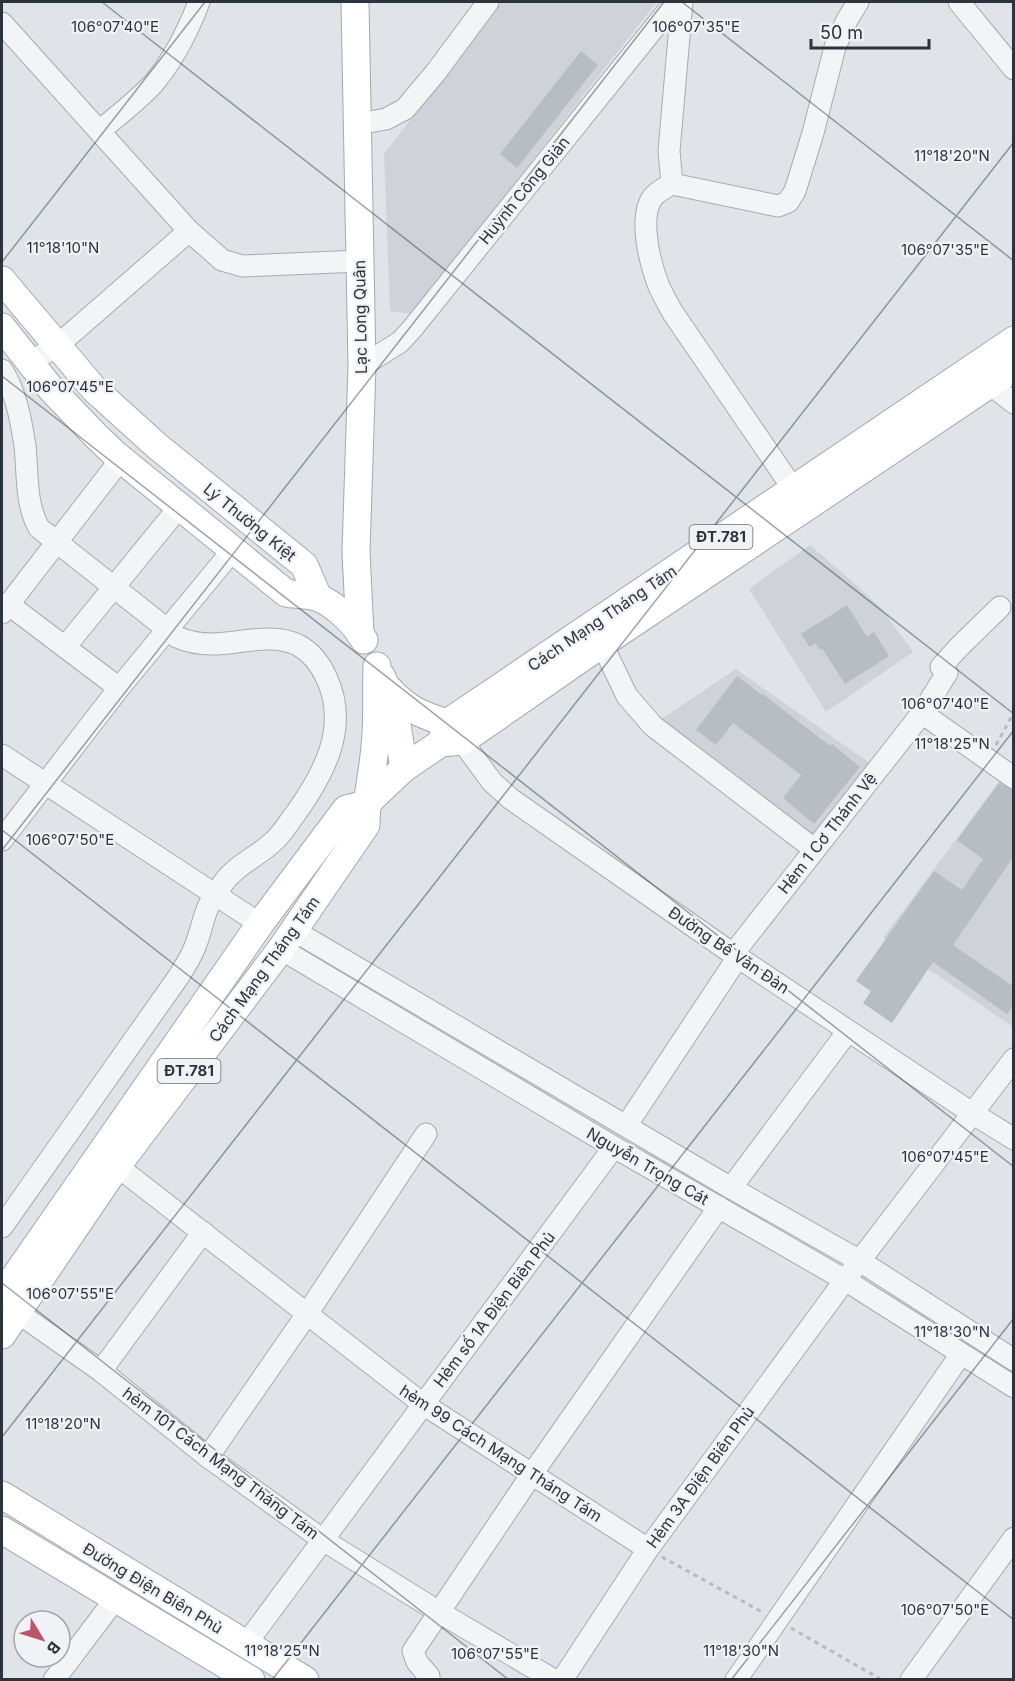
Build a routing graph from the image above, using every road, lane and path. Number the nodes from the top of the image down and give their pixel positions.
1 (199, 2) edge
2 (355, 2) edge
3 (488, 2) edge
4 (675, 2) edge
5 (682, 2) edge
6 (858, 2) edge
7 (959, 2) edge
8 (2, 23) edge
9 (1014, 69) edge
10 (358, 123) junction
11 (99, 131) junction
12 (672, 184) junction
13 (189, 231) junction
14 (360, 261) junction
15 (2, 280) edge
16 (2, 327) edge
17 (1014, 340) edge
18 (58, 345) junction
19 (29, 363) junction
20 (362, 366) junction
21 (1014, 368) edge
22 (2, 370) edge
23 (990, 384) junction
24 (1014, 403) edge
25 (121, 459) junction
26 (794, 490) junction
27 (180, 506) junction
28 (56, 542) junction
29 (233, 550) junction
30 (114, 588) junction
31 (318, 597) junction
32 (999, 607) dead end
33 (5, 609) edge
34 (167, 630) junction
35 (360, 633) junction
36 (602, 644) junction
37 (65, 647) junction
38 (382, 677) junction
39 (119, 688) junction
40 (1014, 712) edge
41 (922, 713) junction
42 (450, 736) junction
43 (2, 755) edge
44 (989, 760) junction
45 (404, 768) junction
46 (1014, 778) edge
47 (45, 784) junction
48 (366, 804) junction
49 (2, 840) edge
50 (814, 849) junction
51 (216, 895) junction
52 (260, 924) junction
53 (287, 940) junction
54 (736, 956) junction
55 (200, 1009) junction
56 (224, 1025) junction
57 (848, 1031) junction
58 (1014, 1059) edge
59 (972, 1113) junction
60 (626, 1126) junction
61 (426, 1134) dead end
62 (1014, 1138) edge
63 (614, 1147) junction
64 (117, 1166) junction
65 (732, 1188) junction
66 (719, 1207) junction
67 (2, 1227) edge
68 (204, 1232) junction
69 (860, 1261) junction
70 (845, 1280) junction
71 (9, 1303) edge
72 (307, 1314) junction
73 (2, 1335) edge
74 (961, 1354) junction
75 (1014, 1360) edge
76 (101, 1371) junction
77 (1014, 1387) edge
78 (423, 1404) junction
79 (208, 1457) junction
80 (532, 1474) junction
81 (2, 1495) edge
82 (2, 1530) edge
83 (1014, 1538) edge
84 (322, 1540) junction
85 (648, 1549) junction
86 (116, 1598) junction
87 (439, 1612) junction
88 (776, 1620) junction
89 (246, 1644) junction
90 (234, 1675) edge
91 (54, 1680) edge
92 (306, 1680) edge
93 (429, 1680) edge
94 (554, 1680) edge
95 (562, 1680) edge
96 (736, 1680) edge
97 (882, 1680) edge
98 (911, 1680) edge

1 - 11 street
2 - 10 main road, Lạc Long Quân
3 - 10 street
4 - 20 street, Huỳnh Công Giản
5 - 12 street
6 - 12 street
7 - 9 street
8 - 11 street
10 - 14 main road, Lạc Long Quân
11 - 13 street
12 - 26 street
13 - 14 street
13 - 18 street
14 - 20 main road, Lạc Long Quân
15 - 18 main road, Lý Thường Kiệt
16 - 19 main road, Lý Thường Kiệt
17 - 26 main road, Cách Mạng Tháng Tám / ĐT.781
18 - 19 street
18 - 31 main road, Lý Thường Kiệt
19 - 25 main road, Lý Thường Kiệt
20 - 35 main road, Lạc Long Quân
21 - 23 main road, Cách Mạng Tháng Tám / ĐT.781
22 - 28 street
23 - 24 street
23 - 36 main road, Cách Mạng Tháng Tám / ĐT.781
25 - 27 main road, Lý Thường Kiệt
25 - 28 street
26 - 42 main road, Cách Mạng Tháng Tám / ĐT.781
27 - 29 main road, Lý Thường Kiệt
27 - 30 street
28 - 30 street
28 - 33 street
29 - 31 main road, Lý Thường Kiệt
29 - 34 street
30 - 34 street
30 - 37 street
31 - 35 main road, Lạc Long Quân
32 - 41 street, Hẻm 1 Cơ Thánh Vệ
33 - 37 street
34 - 39 street
34 - 51 street
35 - 38 main road, Lạc Long Quân
36 - 42 main road, Cách Mạng Tháng Tám / ĐT.781
36 - 50 street
37 - 39 street
38 - 42 main road
38 - 45 main road, Lạc Long Quân
38 - 48 main road, Lạc Long Quân
39 - 47 street
40 - 44 path
41 - 44 street
41 - 50 street, Hẻm 1 Cơ Thánh Vệ
42 - 45 main road, Cách Mạng Tháng Tám / ĐT.781
42 - 54 street, Đường Bế Văn Đàn
43 - 47 street
44 - 46 street
45 - 48 main road, Cách Mạng Tháng Tám / ĐT.781
47 - 49 street
47 - 51 street
48 - 52 main road, Cách Mạng Tháng Tám / ĐT.781
48 - 53 main road, Cách Mạng Tháng Tám / ĐT.781
50 - 54 street, Hẻm 1 Cơ Thánh Vệ
51 - 52 street
51 - 67 street
52 - 53 main road
52 - 55 main road, Cách Mạng Tháng Tám / ĐT.781
53 - 56 main road, Cách Mạng Tháng Tám / ĐT.781
53 - 60 street
53 - 63 street, Nguyễn Trọng Cát
54 - 57 street, Đường Bế Văn Đàn
54 - 60 street, Hẻm 1 Cơ Thánh Vệ
55 - 56 main road
55 - 71 main road, Cách Mạng Tháng Tám / ĐT.781
56 - 64 main road, Cách Mạng Tháng Tám / ĐT.781
57 - 59 street, Đường Bế Văn Đàn
57 - 65 street
58 - 59 street, Hẻm 3A Điện Biên Phủ
59 - 62 street, Đường Bế Văn Đàn
59 - 69 street, Hẻm 3A Điện Biên Phủ
60 - 65 street
61 - 72 street
63 - 66 street, Nguyễn Trọng Cát
63 - 78 street, Hẻm số 1A Điện Biên Phủ
64 - 68 street, hẻm 99 Cách Mạng Tháng Tám
64 - 71 main road, Cách Mạng Tháng Tám / ĐT.781
65 - 69 street
66 - 70 street, Nguyễn Trọng Cát
66 - 80 street
68 - 72 street, hẻm 99 Cách Mạng Tháng Tám
68 - 76 street
69 - 70 street, Hẻm 3A Điện Biên Phủ
69 - 75 street
70 - 74 street, Nguyễn Trọng Cát
70 - 85 street, Hẻm 3A Điện Biên Phủ
71 - 73 main road, Cách Mạng Tháng Tám / ĐT.781
71 - 76 street, hẻm 101 Cách Mạng Tháng Tám
72 - 78 street, hẻm 99 Cách Mạng Tháng Tám
72 - 79 street
74 - 77 street, Nguyễn Trọng Cát
74 - 88 street
76 - 79 street, hẻm 101 Cách Mạng Tháng Tám
78 - 80 street, hẻm 99 Cách Mạng Tháng Tám
78 - 84 street, Hẻm số 1A Điện Biên Phủ
79 - 84 street, hẻm 101 Cách Mạng Tháng Tám
80 - 85 street, hẻm 99 Cách Mạng Tháng Tám
80 - 87 street
81 - 89 main road, Đường Điện Biên Phủ
82 - 86 main road, Đường Điện Biên Phủ
83 - 98 street
84 - 87 street, hẻm 101 Cách Mạng Tháng Tám
84 - 89 street, Hẻm số 1A Điện Biên Phủ
85 - 88 path
85 - 95 street, Hẻm 3A Điện Biên Phủ
86 - 90 main road, Đường Điện Biên Phủ
86 - 91 street
87 - 93 street
87 - 94 street, hẻm 101 Cách Mạng Tháng Tám
88 - 96 street
88 - 97 path
89 - 92 main road, Đường Điện Biên Phủ

